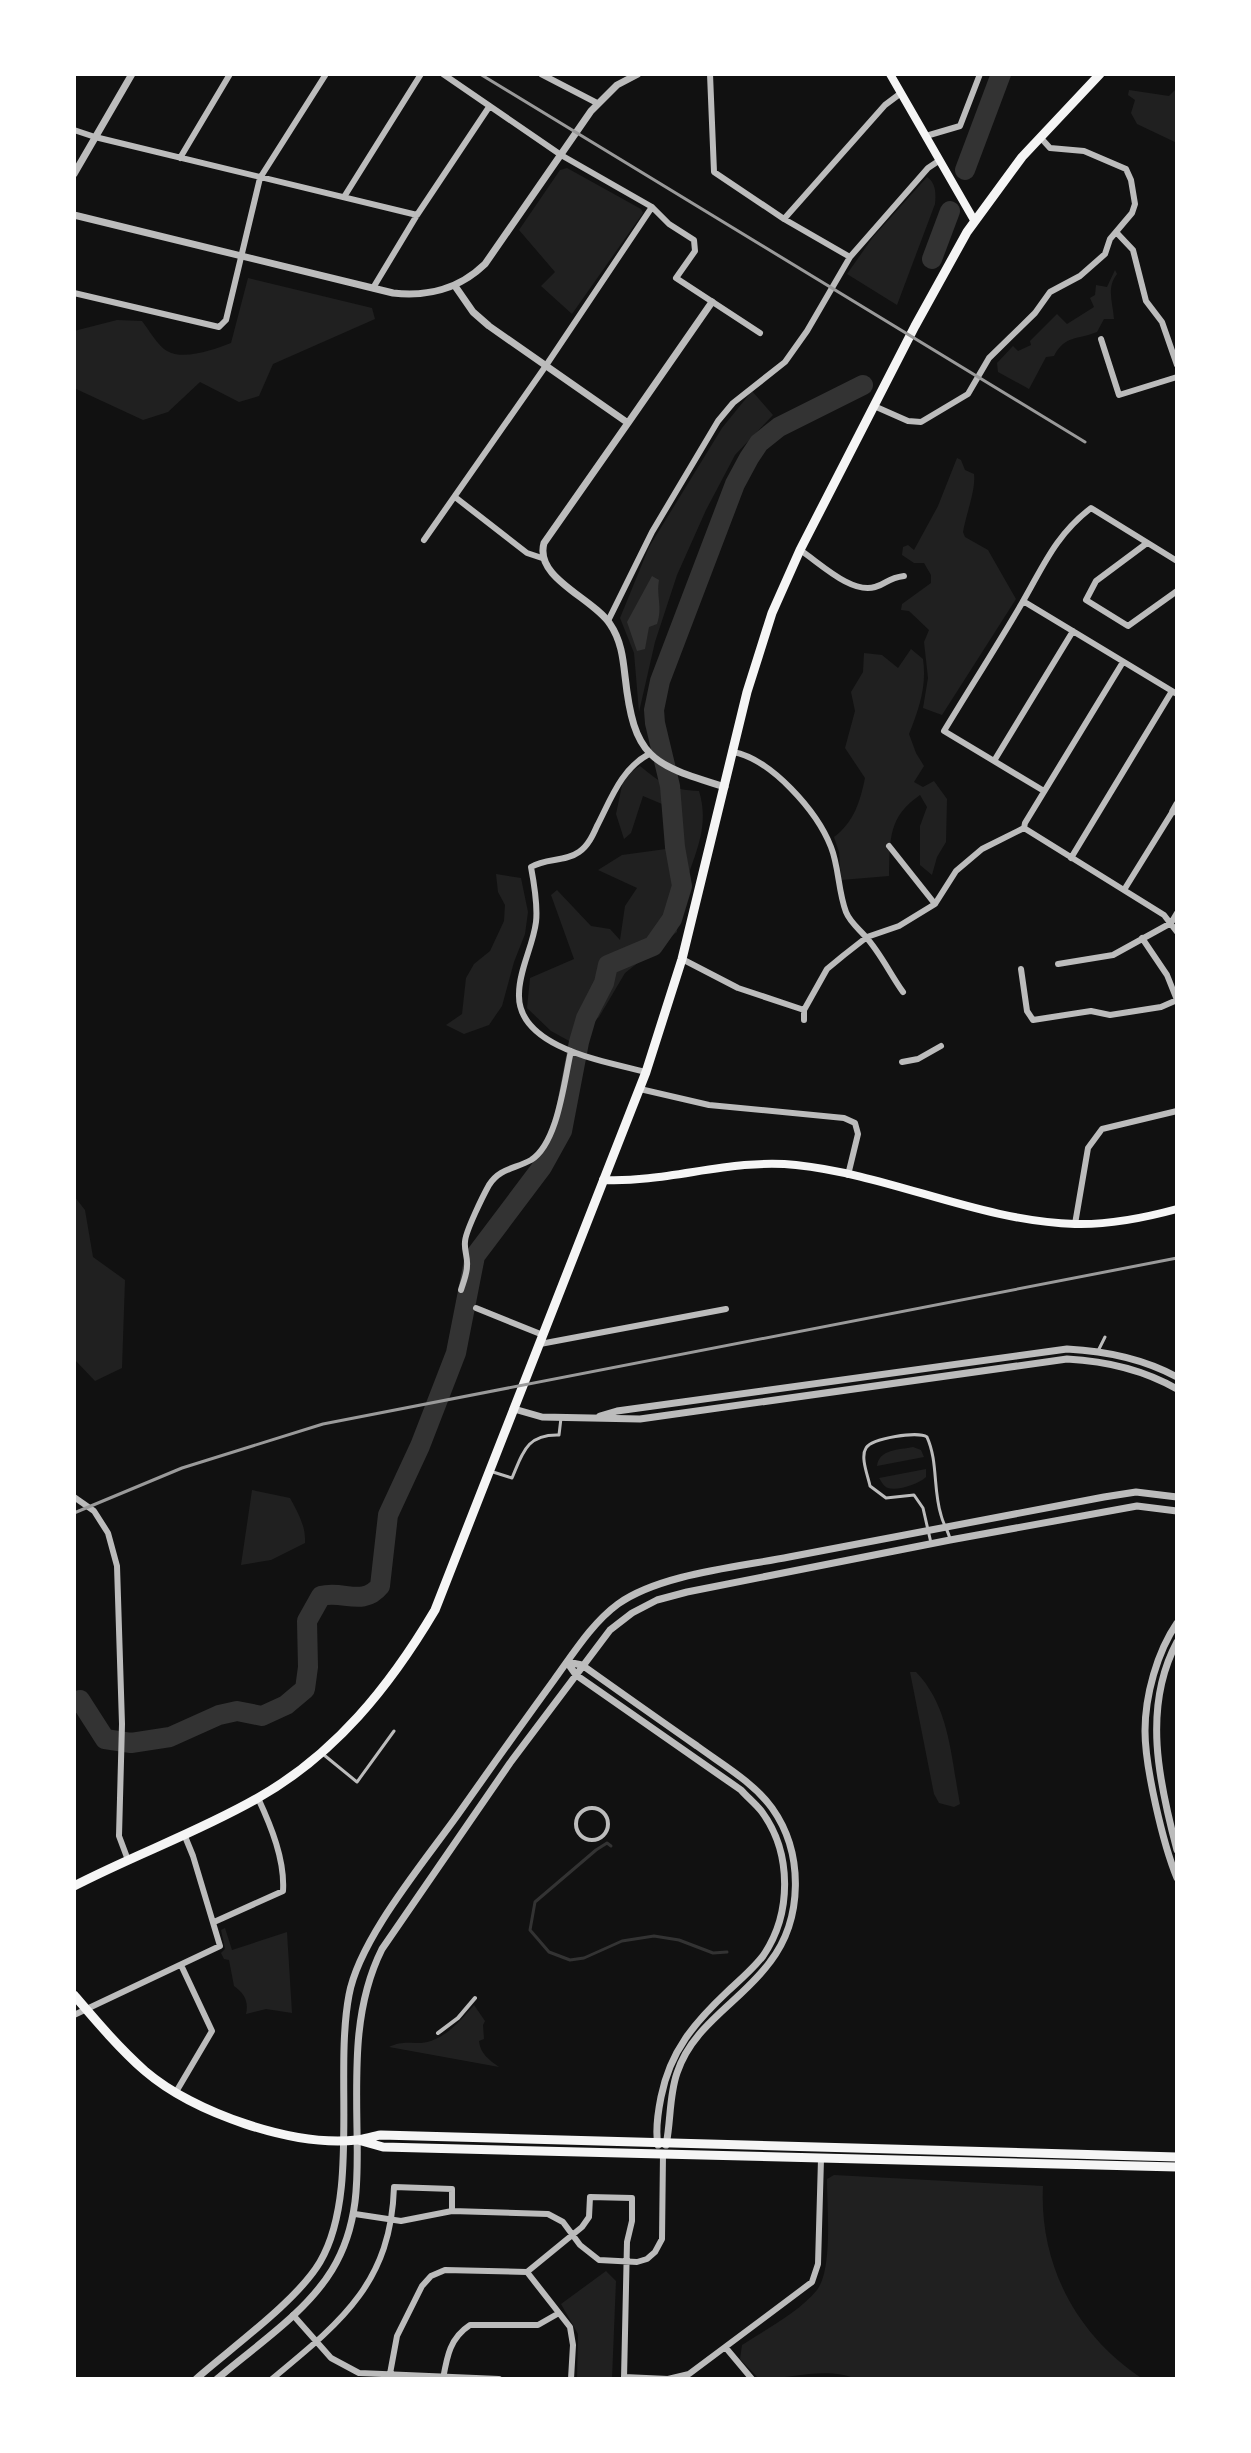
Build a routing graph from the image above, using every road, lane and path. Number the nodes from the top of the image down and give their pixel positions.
1 (132, 74) edge
2 (230, 74) edge
3 (326, 74) edge
4 (421, 74) edge
5 (443, 74) edge
6 (541, 74) edge
7 (638, 74) edge
8 (710, 74) edge
9 (890, 74) edge
10 (980, 74) edge
11 (1100, 74) edge
12 (901, 93) junction
13 (597, 103) junction
14 (489, 107) junction
15 (74, 130) edge
16 (926, 136) junction
17 (95, 137) junction
18 (1040, 137) junction
19 (562, 153) junction
20 (180, 158) junction
21 (940, 160) junction
22 (74, 174) edge
23 (260, 178) junction
24 (344, 197) junction
25 (652, 207) junction
26 (74, 215) edge
27 (417, 215) junction
28 (784, 219) junction
29 (974, 220) junction
30 (1116, 232) junction
31 (241, 255) junction
32 (850, 257) junction
33 (455, 286) junction
34 (373, 288) junction
35 (74, 293) edge
36 (712, 302) junction
37 (760, 333) dead end
38 (1101, 339) dead end
39 (1177, 365) edge
40 (545, 367) junction
41 (1177, 377) edge
42 (874, 406) junction
43 (628, 423) junction
44 (455, 497) junction
45 (424, 540) dead end
46 (1147, 543) junction
47 (800, 550) junction
48 (542, 558) junction
49 (1177, 561) edge
50 (904, 576) dead end
51 (1177, 591) edge
52 (1023, 601) junction
53 (608, 621) junction
54 (1073, 631) junction
55 (1123, 662) junction
56 (1175, 692) edge
57 (733, 752) junction
58 (650, 756) junction
59 (994, 761) junction
60 (725, 787) junction
61 (1044, 791) junction
62 (1176, 810) edge
63 (1024, 828) junction
64 (889, 846) dead end
65 (1071, 858) junction
66 (1124, 890) junction
67 (935, 904) junction
68 (1177, 913) edge
69 (1171, 923) junction
70 (1177, 932) edge
71 (867, 937) junction
72 (1142, 938) junction
73 (682, 959) junction
74 (1058, 964) dead end
75 (1021, 969) dead end
76 (903, 992) dead end
77 (804, 1010) junction
78 (804, 1020) dead end
79 (941, 1046) dead end
80 (571, 1051) junction
81 (902, 1062) dead end
82 (646, 1072) junction
83 (640, 1089) junction
84 (1177, 1111) edge
85 (848, 1175) junction
86 (603, 1180) junction
87 (1177, 1209) edge
88 (1075, 1224) junction
89 (461, 1290) dead end
90 (476, 1308) dead end
91 (726, 1309) dead end
92 (1105, 1337) dead end
93 (541, 1339) junction
94 (1098, 1351) junction
95 (1177, 1377) edge
96 (1177, 1389) edge
97 (514, 1409) junction
98 (597, 1417) junction
99 (561, 1418) junction
100 (490, 1471) junction
101 (74, 1497) edge
102 (1177, 1497) edge
103 (1177, 1511) edge
104 (947, 1527) junction
105 (929, 1530) junction
106 (950, 1540) junction
107 (931, 1543) junction
108 (1177, 1623) edge
109 (1177, 1642) edge
110 (567, 1662) junction
111 (582, 1665) junction
112 (576, 1675) junction
113 (394, 1731) dead end
114 (321, 1753) junction
115 (258, 1798) junction
116 (184, 1834) junction
117 (603, 1837) joint
118 (1177, 1850) edge
119 (128, 1860) junction
120 (1177, 1878) edge
121 (74, 1886) edge
122 (214, 1922) junction
123 (181, 1965) junction
124 (74, 1995) edge
125 (475, 1998) dead end
126 (85, 2008) junction
127 (74, 2015) edge
128 (438, 2033) dead end
129 (176, 2092) junction
130 (343, 2140) junction
131 (357, 2140) junction
132 (662, 2142) junction
133 (663, 2154) junction
134 (1177, 2157) edge
135 (821, 2159) junction
136 (1177, 2167) edge
137 (452, 2211) junction
138 (355, 2214) junction
139 (392, 2221) junction
140 (573, 2235) junction
141 (626, 2262) junction
142 (527, 2272) junction
143 (559, 2313) junction
144 (293, 2315) junction
145 (317, 2342) junction
146 (726, 2348) junction
147 (390, 2377) edge
148 (443, 2378) edge
149 (624, 2378) edge
150 (196, 2379) edge
151 (217, 2379) edge
152 (272, 2379) edge
153 (499, 2379) edge
154 (571, 2379) edge
155 (668, 2379) edge
156 (752, 2379) edge

1 - 17 street
2 - 20 street
3 - 23 street
4 - 24 street
5 - 14 street
6 - 13 street
7 - 13 street
8 - 28 street
9 - 12 main road
10 - 16 street
11 - 18 main road
12 - 16 main road
12 - 28 street
13 - 19 street
14 - 19 street
14 - 27 street
15 - 17 street
16 - 21 main road
17 - 20 street
17 - 22 street
18 - 29 main road
18 - 30 street
19 - 25 street
19 - 33 street
20 - 23 street
21 - 29 main road
21 - 32 street
23 - 24 street
23 - 31 street
24 - 27 street
25 - 36 street
25 - 40 street
26 - 31 street
27 - 34 street
28 - 32 street
29 - 42 main road
30 - 39 street
30 - 42 street
31 - 34 street
31 - 35 street
32 - 53 street
33 - 34 street
33 - 40 street
36 - 37 street
36 - 43 street
38 - 41 street
40 - 43 street
40 - 44 street
42 - 47 main road
43 - 48 street
44 - 45 street
44 - 48 street
46 - 49 street
46 - 51 street
46 - 52 street
47 - 50 street
47 - 57 main road
48 - 53 street
52 - 54 street
52 - 59 street
53 - 58 street
54 - 55 street
54 - 59 street
55 - 56 street
55 - 61 street
56 - 65 street
57 - 60 main road
57 - 71 street
58 - 60 street
58 - 80 street
59 - 61 street
60 - 73 main road
61 - 63 street
62 - 66 street
63 - 65 street
63 - 67 street
64 - 67 street
65 - 66 street
66 - 69 street
67 - 71 street
68 - 69 street
69 - 70 street
69 - 72 street
71 - 76 street
71 - 77 street
72 - 74 street
72 - 75 street
73 - 77 street
73 - 82 main road
77 - 78 street
79 - 81 street
80 - 82 street
80 - 89 street
82 - 83 main road
83 - 85 street
83 - 86 main road
84 - 88 street
85 - 86 main road
85 - 88 main road
86 - 93 main road
87 - 88 main road
90 - 93 street
91 - 93 street
92 - 94 lane
93 - 97 main road
94 - 95 street
94 - 98 street
96 - 98 street
97 - 99 street
97 - 100 main road
98 - 99 street
99 - 100 lane
100 - 114 main road
101 - 119 street
102 - 104 street
103 - 106 street
104 - 105 street
104 - 105 lane
104 - 106 lane
105 - 107 lane
105 - 110 street
106 - 107 street
107 - 111 street
108 - 120 street
109 - 118 street
110 - 111 street
110 - 112 street
110 - 130 street
111 - 112 street
111 - 132 street
112 - 131 street
112 - 132 street
113 - 114 lane
114 - 115 main road
115 - 116 main road
115 - 122 street
116 - 119 main road
116 - 122 street
117 - 117 street
119 - 121 main road
122 - 123 street
123 - 126 street
123 - 129 street
124 - 126 main road
125 - 128 street
126 - 127 street
126 - 129 main road
129 - 130 main road
130 - 131 main road
130 - 150 street
131 - 132 main road
131 - 133 main road
131 - 138 street
132 - 133 street
132 - 134 main road
133 - 135 main road
133 - 141 street
135 - 136 main road
135 - 146 street
137 - 139 street
137 - 139 street
137 - 140 street
138 - 139 street
138 - 144 street
139 - 145 street
140 - 141 street
140 - 141 street
140 - 142 street
141 - 149 street
142 - 143 street
142 - 147 street
143 - 148 street
143 - 154 street
144 - 145 street
144 - 151 street
145 - 147 street
145 - 152 street
146 - 155 street
146 - 156 street
147 - 148 street
148 - 153 street
149 - 155 street

